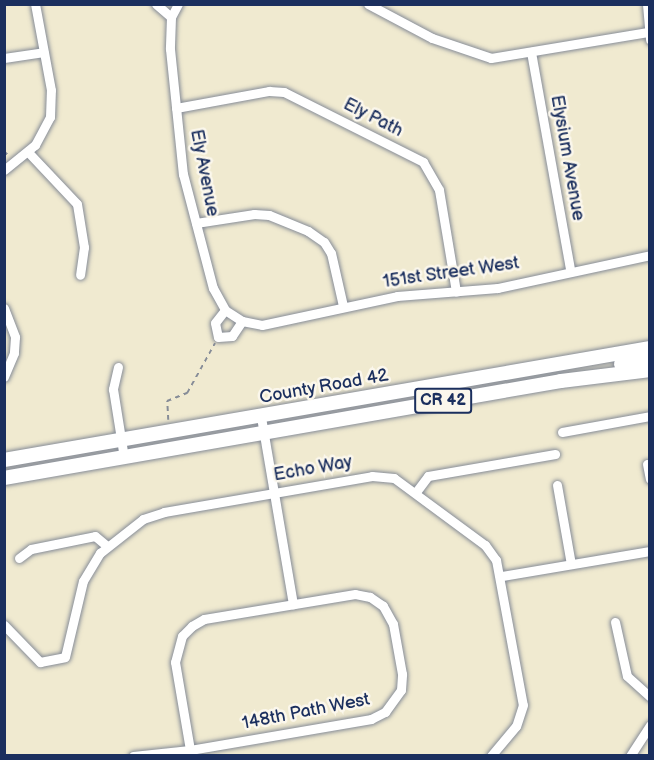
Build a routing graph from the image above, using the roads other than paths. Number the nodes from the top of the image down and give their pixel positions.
1 (36, 4) edge
2 (156, 4) edge
3 (178, 4) edge
4 (368, 4) edge
5 (647, 4) edge
6 (171, 17) junction
7 (649, 36) edge
8 (44, 52) junction
9 (531, 52) junction
10 (4, 58) edge
11 (176, 108) junction
12 (28, 152) junction
13 (4, 171) edge
14 (196, 223) junction
15 (650, 255) edge
16 (570, 269) junction
17 (80, 275) dead end
18 (456, 292) junction
19 (343, 306) junction
20 (4, 308) edge
21 (225, 310) junction
22 (242, 321) junction
23 (650, 348) edge
24 (650, 360) edge
25 (118, 367) dead end
26 (650, 370) edge
27 (4, 377) edge
28 (561, 381) junction
29 (650, 416) edge
30 (261, 417) junction
31 (562, 432) dead end
32 (264, 434) junction
33 (122, 440) junction
34 (555, 454) dead end
35 (124, 458) junction
36 (4, 460) edge
37 (646, 464) dead end
38 (4, 478) edge
39 (650, 479) edge
40 (557, 484) dead end
41 (416, 492) junction
42 (274, 493) junction
43 (107, 546) junction
44 (650, 551) edge
45 (19, 558) dead end
46 (571, 564) junction
47 (502, 576) junction
48 (293, 604) junction
49 (615, 622) dead end
50 (4, 625) edge
51 (650, 697) edge
52 (650, 725) edge
53 (190, 753) edge
54 (133, 756) edge
55 (491, 756) edge
56 (630, 756) edge

1 - 8 street
2 - 6 street
3 - 6 street
4 - 9 street
5 - 7 street
6 - 11 street, Ely Avenue
7 - 9 street
8 - 10 street
8 - 12 street
9 - 16 street, Elysium Avenue
11 - 14 street, Ely Avenue
11 - 18 street, Ely Path
12 - 13 street
12 - 17 street
14 - 19 street
14 - 21 street, Ely Avenue
15 - 16 street, 151st Street West
16 - 18 street, 151st Street West
18 - 19 street, 151st Street West
19 - 22 street, 151st Street West
20 - 27 street
21 - 22 street
21 - 22 street
23 - 30 highway, County Road 42 / CR 42
24 - 28 highway
25 - 33 street
26 - 28 highway, County Road 42 / CR 42
28 - 32 highway, County Road 42 / CR 42
29 - 31 street
30 - 32 street
30 - 33 highway, County Road 42 / CR 42
32 - 35 highway, County Road 42 / CR 42
32 - 42 street
33 - 35 street
33 - 36 highway, County Road 42 / CR 42
34 - 41 street
35 - 38 highway, County Road 42 / CR 42
37 - 39 street
40 - 46 street
41 - 42 street, Echo Way
41 - 47 street, Echo Way
42 - 43 street, Echo Way
42 - 48 street
43 - 45 street
43 - 50 street, Echo Way
44 - 46 street
46 - 47 street
47 - 55 street, Echo Way
48 - 53 street, 148th Path West
48 - 53 street, 148th Path West
49 - 51 street
52 - 56 street
53 - 54 street, 148th Path West

